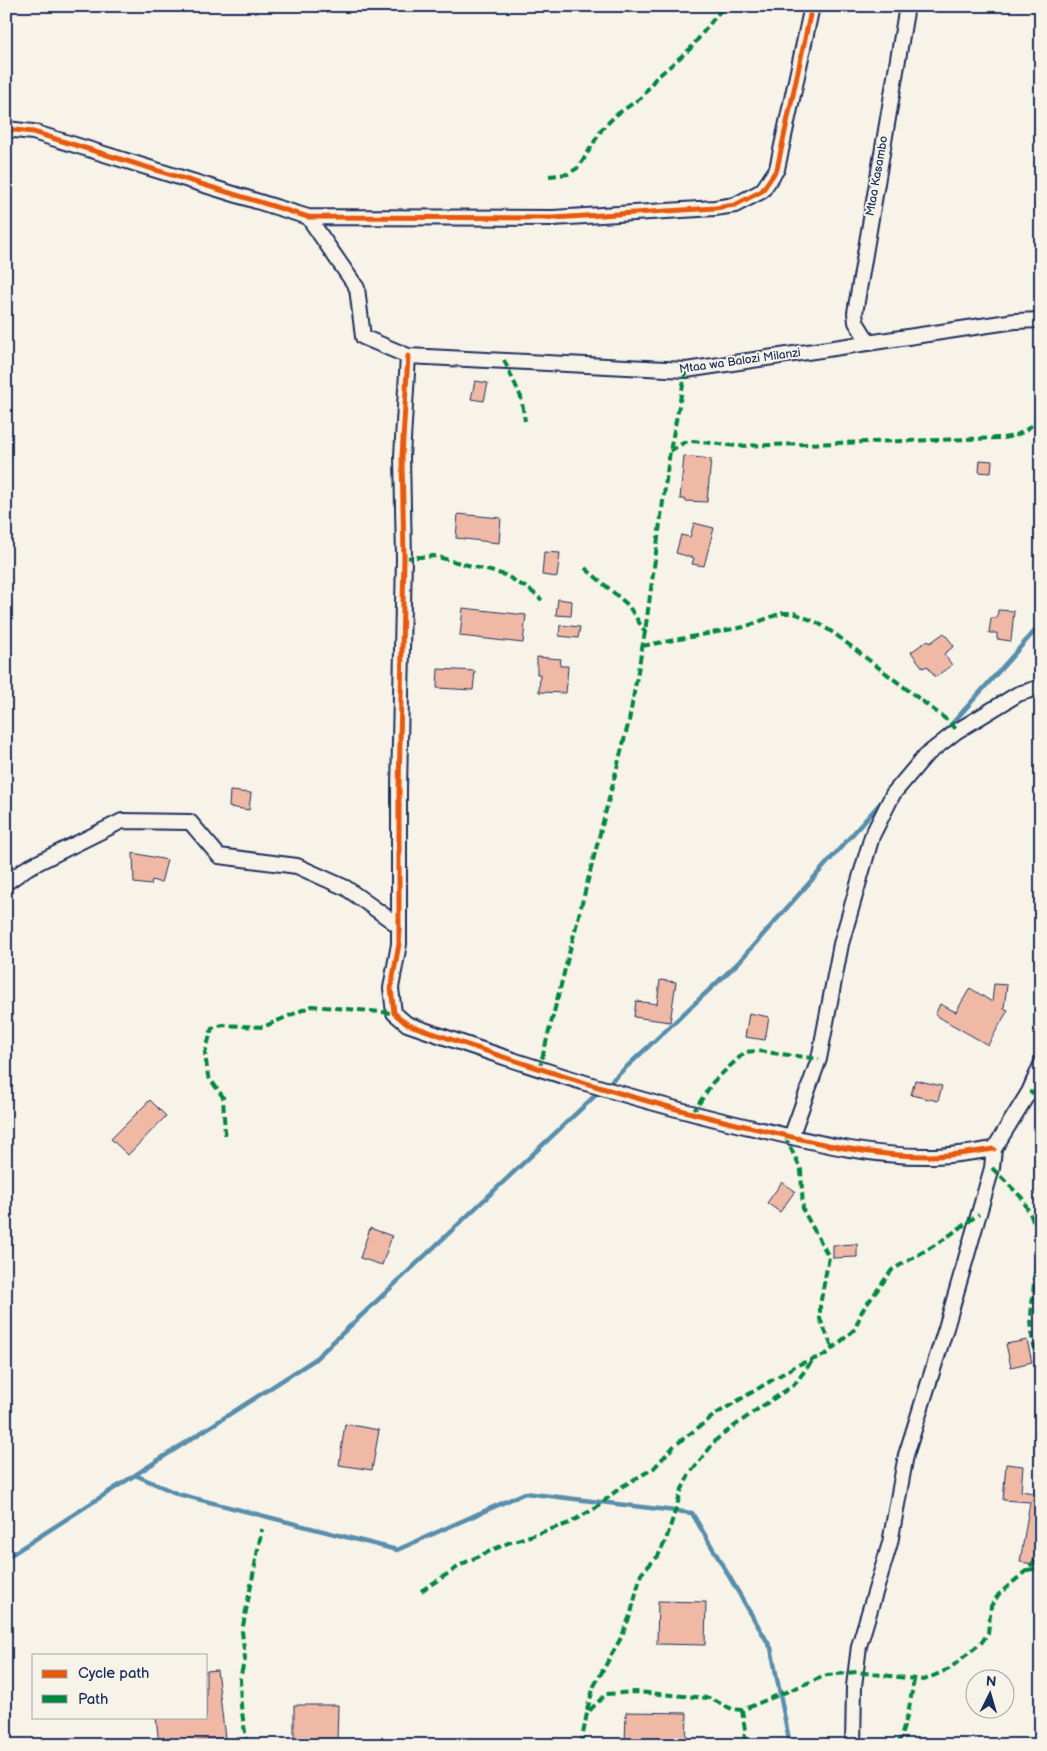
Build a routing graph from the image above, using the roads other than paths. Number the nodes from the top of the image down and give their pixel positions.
1 (812, 6) edge
2 (907, 6) edge
3 (6, 130) edge
4 (308, 217) junction
5 (1041, 320) edge
6 (869, 343) junction
7 (408, 356) junction
8 (1041, 687) edge
9 (6, 883) edge
10 (399, 926) junction
11 (1041, 1065) edge
12 (791, 1137) junction
13 (994, 1149) junction
14 (853, 1745) edge

1 - 4 street
2 - 6 street, Mtaa Kasambo
3 - 4 street
4 - 7 street
5 - 6 street, Mtaa wa Balozi Milanzi
6 - 7 street, Mtaa wa Balozi Milanzi
7 - 10 street
8 - 12 street
9 - 10 street
10 - 12 street
11 - 13 street
12 - 13 street
13 - 14 street

